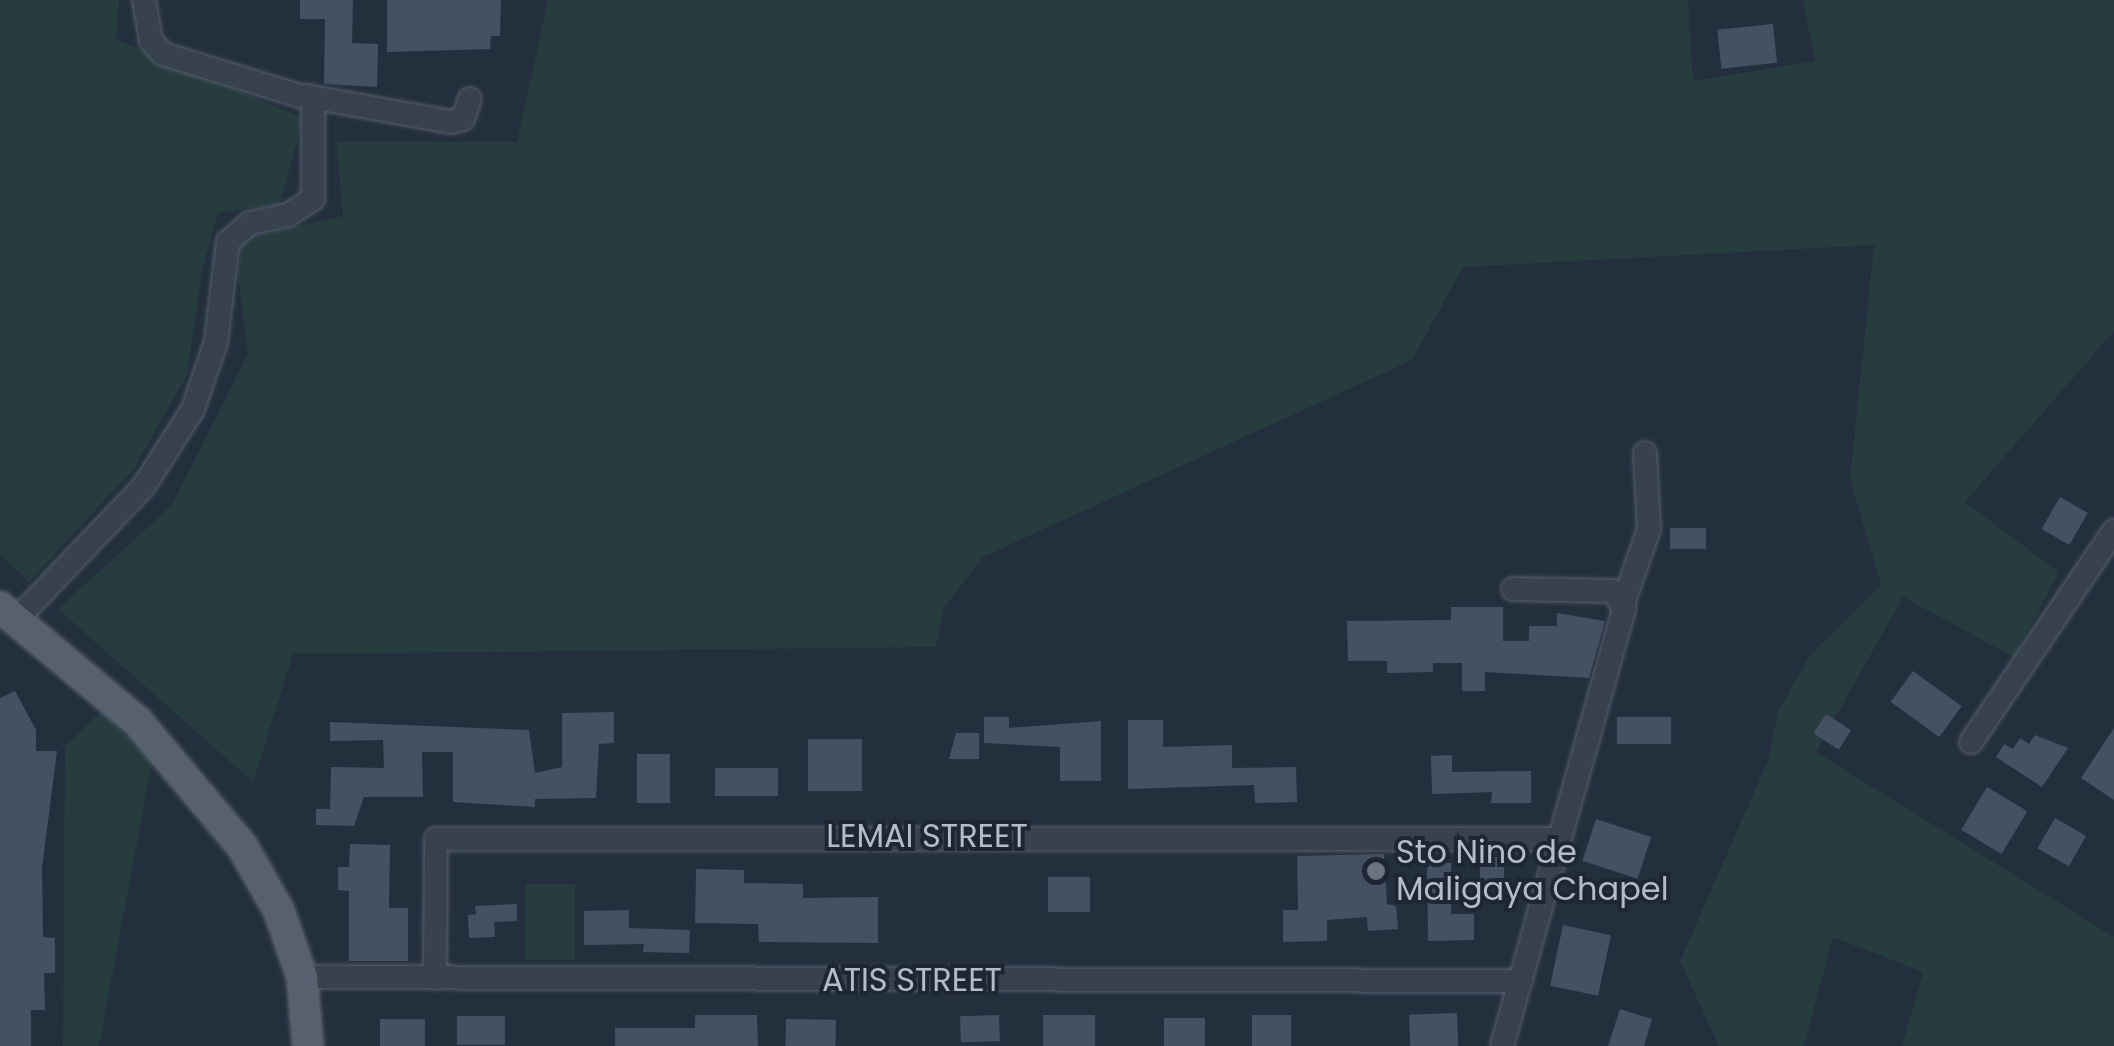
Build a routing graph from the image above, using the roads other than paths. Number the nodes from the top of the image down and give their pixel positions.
1 (144, 0) edge
2 (306, 96) junction
3 (470, 99) dead end
4 (1645, 453) dead end
5 (2114, 531) edge
6 (1513, 589) dead end
7 (1623, 604) junction
8 (7, 614) edge
9 (1970, 742) dead end
10 (1556, 839) junction
11 (302, 977) junction
12 (435, 978) junction
13 (1521, 981) junction
14 (308, 1046) edge
15 (1502, 1046) edge

1 - 2 street
2 - 3 street
2 - 8 street
4 - 7 street
5 - 9 street
6 - 7 street
7 - 10 street
8 - 11 main road
10 - 12 street, LEMAI STREET
10 - 13 street
11 - 12 street, ATIS STREET
11 - 14 main road
12 - 13 street, ATIS STREET
13 - 15 street

